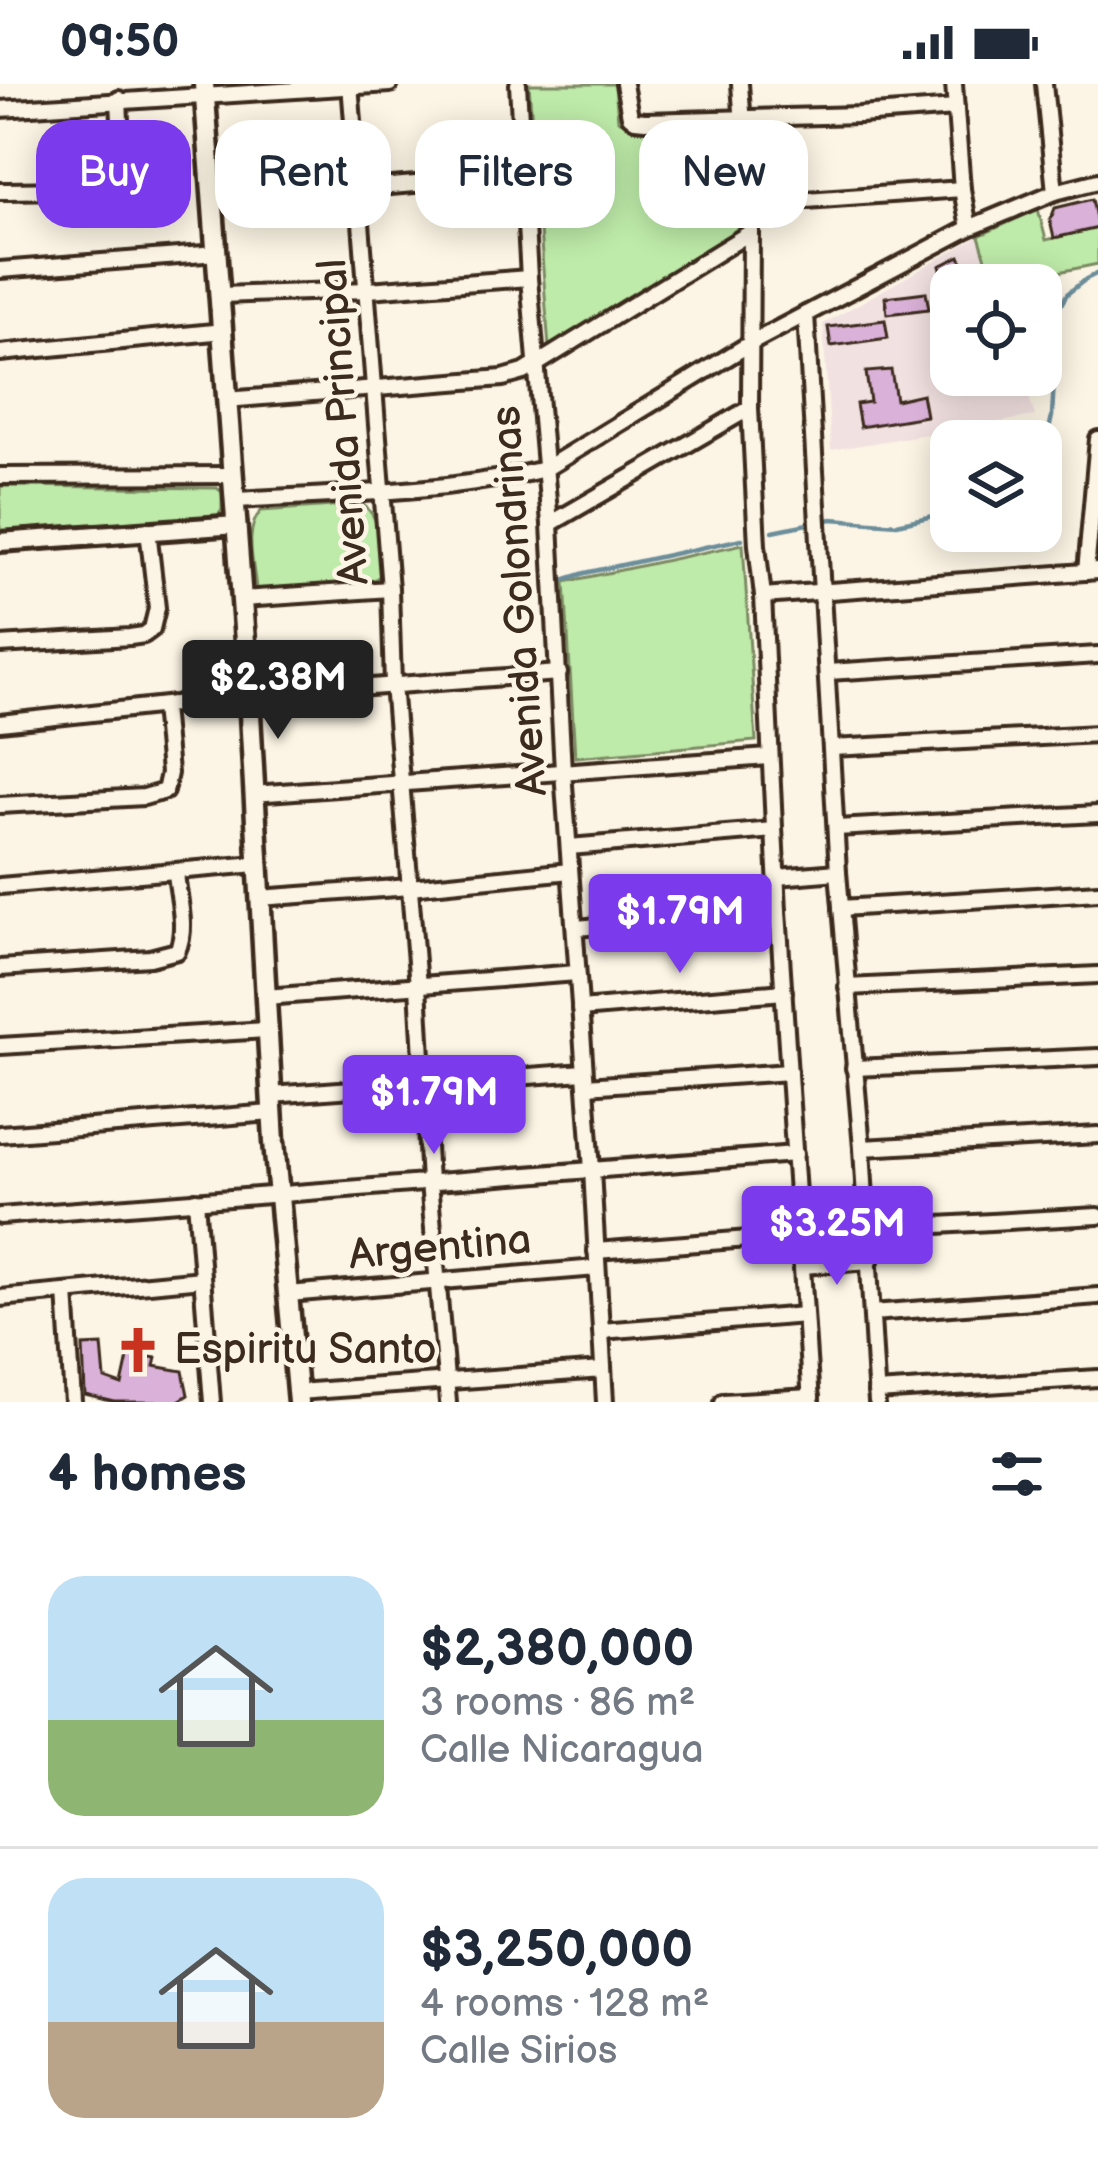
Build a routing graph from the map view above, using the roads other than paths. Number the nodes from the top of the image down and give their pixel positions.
1 (390, 84) edge
2 (518, 84) edge
3 (624, 84) edge
4 (740, 84) edge
5 (954, 84) edge
6 (1044, 84) edge
7 (350, 85) edge
8 (204, 90) edge
9 (119, 99) junction
10 (956, 108) junction
11 (0, 109) edge
12 (742, 118) junction
13 (353, 120) edge
14 (520, 120) edge
15 (1098, 182) edge
16 (962, 188) junction
17 (0, 191) edge
18 (1055, 192) junction
19 (808, 200) edge
20 (211, 201) junction
21 (215, 201) edge
22 (362, 228) edge
23 (527, 228) edge
24 (751, 228) edge
25 (969, 229) junction
26 (751, 232) junction
27 (217, 253) junction
28 (0, 270) edge
29 (529, 278) junction
30 (368, 290) junction
31 (221, 295) junction
32 (806, 314) junction
33 (224, 331) junction
34 (751, 343) junction
35 (0, 353) edge
36 (538, 363) junction
37 (374, 389) junction
38 (226, 400) junction
39 (750, 408) junction
40 (1098, 439) edge
41 (545, 469) junction
42 (0, 476) edge
43 (233, 476) junction
44 (1095, 490) edge
45 (381, 491) junction
46 (235, 500) junction
47 (550, 524) junction
48 (237, 525) junction
49 (148, 530) junction
50 (0, 542) edge
51 (1092, 571) edge
52 (390, 589) junction
53 (821, 592) junction
54 (763, 596) junction
55 (242, 599) junction
56 (0, 645) edge
57 (1098, 655) edge
58 (828, 672) junction
59 (559, 673) junction
60 (393, 684) junction
61 (249, 696) junction
62 (164, 706) junction
63 (0, 723) edge
64 (1098, 734) edge
65 (832, 748) junction
66 (769, 757) junction
67 (563, 771) junction
68 (403, 782) junction
69 (253, 794) junction
70 (0, 805) edge
71 (1098, 814) edge
72 (836, 828) junction
73 (774, 830) junction
74 (569, 847) junction
75 (257, 864) junction
76 (570, 871) junction
77 (176, 872) junction
78 (838, 872) junction
79 (777, 877) junction
80 (0, 886) edge
81 (410, 887) junction
82 (1098, 892) edge
83 (259, 898) junction
84 (841, 908) junction
85 (778, 911) junction
86 (575, 928) junction
87 (0, 968) edge
88 (578, 973) junction
89 (1098, 975) edge
90 (418, 986) junction
91 (847, 987) junction
92 (784, 992) junction
93 (265, 997) junction
94 (580, 1009) junction
95 (267, 1030) junction
96 (0, 1046) edge
97 (1098, 1057) edge
98 (854, 1068) junction
99 (789, 1072) junction
100 (585, 1079) junction
101 (424, 1085) junction
102 (272, 1104) junction
103 (0, 1134) edge
104 (1098, 1135) edge
105 (862, 1148) junction
106 (795, 1154) junction
107 (592, 1170) junction
108 (429, 1182) junction
109 (280, 1192) junction
110 (196, 1200) junction
111 (0, 1216) edge
112 (1098, 1216) edge
113 (867, 1229) junction
114 (799, 1235) junction
115 (596, 1251) junction
116 (870, 1262) junction
117 (802, 1266) junction
118 (597, 1268) junction
119 (202, 1280) junction
120 (436, 1280) junction
121 (66, 1292) junction
122 (288, 1294) junction
123 (1098, 1296) edge
124 (0, 1298) edge
125 (872, 1312) junction
126 (805, 1315) junction
127 (601, 1331) junction
128 (603, 1370) junction
129 (1098, 1378) edge
130 (447, 1381) junction
131 (297, 1397) edge
132 (877, 1397) edge
133 (811, 1399) edge
134 (73, 1402) edge
135 (212, 1402) edge
136 (448, 1402) edge
137 (605, 1402) edge
138 (723, 1402) edge

1 - 7 street
2 - 14 street, Avenida Golondrinas
3 - 12 street
4 - 12 street
5 - 10 street
6 - 18 street
7 - 8 street
7 - 13 street, Avenida Principal
8 - 9 street
8 - 20 main road
9 - 11 street
9 - 17 street
10 - 12 street
10 - 16 street
15 - 18 street
16 - 19 street
16 - 25 street
18 - 25 street
20 - 21 street
20 - 27 main road
22 - 30 street, Avenida Principal
23 - 29 street, Avenida Golondrinas
24 - 26 street
25 - 32 street
26 - 34 street
26 - 36 street
27 - 28 street
27 - 31 main road
29 - 30 street
29 - 36 street, Avenida Golondrinas
30 - 31 street
30 - 37 street, Avenida Principal
31 - 33 main road
32 - 34 street
32 - 53 street
33 - 35 street
33 - 38 main road
34 - 39 street
34 - 41 street
36 - 37 street
36 - 41 street, Avenida Golondrinas
37 - 38 street
37 - 45 street, Avenida Principal
38 - 43 main road
39 - 47 street
39 - 54 street
40 - 44 street
41 - 45 street
41 - 47 street, Avenida Golondrinas
42 - 43 street
43 - 46 main road
44 - 51 street
45 - 46 street
45 - 52 street, Avenida Principal
46 - 48 main road
47 - 59 street, Avenida Golondrinas
48 - 49 street
48 - 55 main road
49 - 50 street
49 - 56 street
51 - 53 street
52 - 55 street
52 - 60 street, Avenida Principal
53 - 54 street
53 - 58 street
54 - 66 street
55 - 61 main road
57 - 58 street
58 - 65 street
59 - 60 street
59 - 67 street, Avenida Golondrinas
60 - 61 street
60 - 68 street, Avenida Principal
61 - 62 street
61 - 69 main road
62 - 63 street
62 - 70 street
64 - 65 street
65 - 72 street
66 - 67 street
66 - 73 street
67 - 68 street
67 - 74 street, Avenida Golondrinas
68 - 69 street
68 - 81 street, Avenida Principal
69 - 75 main road
71 - 72 street
72 - 78 street
73 - 74 street
73 - 79 street
74 - 76 street, Avenida Golondrinas
75 - 77 street
75 - 83 main road
76 - 81 street
76 - 86 street, Avenida Golondrinas
77 - 80 street
77 - 87 street
78 - 79 street
78 - 84 street
79 - 85 street
81 - 83 street
81 - 90 street, Avenida Principal
82 - 84 street
83 - 93 main road
84 - 91 street
85 - 86 street
85 - 92 street
86 - 88 street, Avenida Golondrinas
88 - 90 street
88 - 94 street, Avenida Golondrinas
89 - 91 street
90 - 93 street
90 - 101 street, Avenida Principal
91 - 98 street
92 - 94 street
92 - 99 street
93 - 95 main road
94 - 100 street, Avenida Golondrinas
95 - 96 street
95 - 102 main road
97 - 98 street
98 - 105 street
99 - 100 street
99 - 106 street
100 - 101 street
100 - 107 street, Avenida Golondrinas
101 - 102 street
101 - 108 street, Avenida Principal
102 - 103 street
102 - 109 main road
104 - 105 street
105 - 113 street
106 - 107 street
106 - 114 street
107 - 108 street
107 - 115 street, Avenida Golondrinas
108 - 109 street
108 - 120 street, Avenida Principal
109 - 110 street
109 - 122 main road
110 - 111 street
110 - 119 street
112 - 113 street
113 - 116 street
114 - 115 street
114 - 117 street
115 - 118 street, Avenida Golondrinas
116 - 117 street
116 - 125 street
117 - 126 street
118 - 120 street, Argentina
118 - 127 street, Avenida Golondrinas
119 - 121 street
119 - 135 street
120 - 122 street, Argentina
120 - 130 street, Avenida Principal
121 - 124 street
121 - 134 street
122 - 131 main road
123 - 125 street
125 - 132 street
126 - 127 street
126 - 133 street
127 - 128 street, Avenida Golondrinas
128 - 130 street
128 - 137 street, Avenida Golondrinas
129 - 132 street
130 - 131 street
130 - 136 street, Avenida Principal
133 - 138 street

